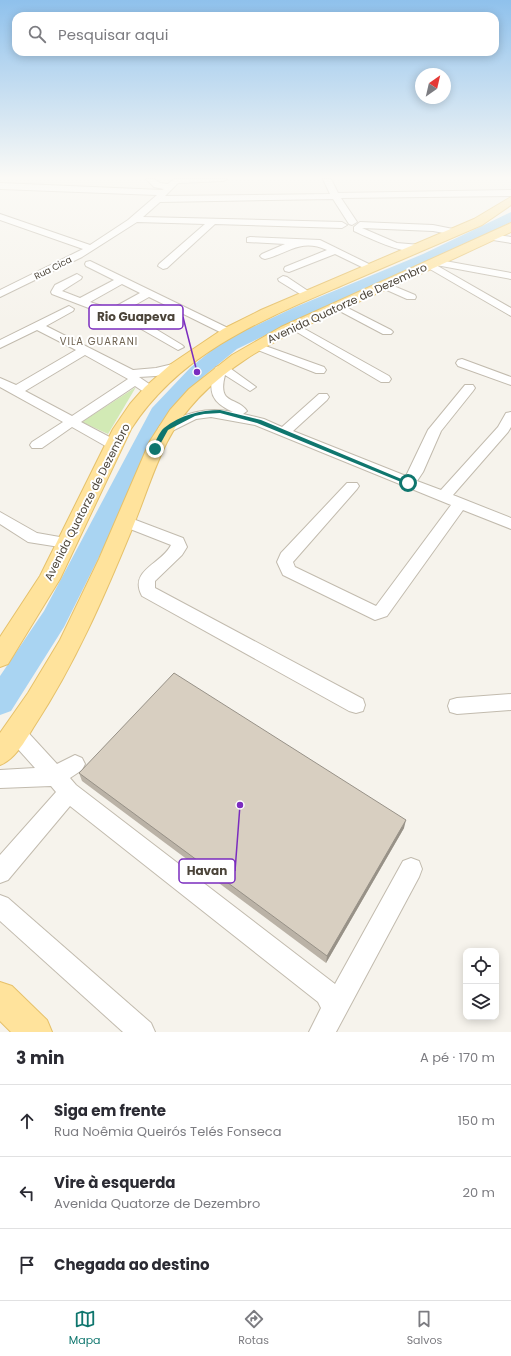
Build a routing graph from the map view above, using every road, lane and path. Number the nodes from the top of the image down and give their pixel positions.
1 (29, 227) edge
2 (122, 227) edge
3 (206, 227) edge
4 (359, 227) edge
5 (411, 227) edge
6 (466, 227) edge
7 (511, 227) edge
8 (455, 232) junction
9 (490, 237) junction
10 (250, 240) dead end
11 (511, 240) edge
12 (300, 242) junction
13 (90, 248) junction
14 (335, 250) junction
15 (398, 251) junction
16 (265, 256) dead end
17 (90, 264) dead end
18 (431, 264) junction
19 (163, 266) dead end
20 (372, 268) junction
21 (289, 269) dead end
22 (511, 276) edge
23 (77, 277) dead end
24 (283, 279) dead end
25 (122, 280) junction
26 (384, 285) junction
27 (148, 293) junction
28 (0, 294) edge
29 (309, 295) junction
30 (411, 297) dead end
31 (81, 302) junction
32 (338, 306) junction
33 (69, 309) dead end
34 (111, 314) junction
35 (511, 314) edge
36 (38, 326) junction
37 (294, 326) junction
38 (228, 332) junction
39 (387, 332) dead end
40 (0, 345) edge
41 (256, 346) junction
42 (178, 347) dead end
43 (85, 350) junction
44 (462, 364) dead end
45 (177, 367) junction
46 (221, 370) junction
47 (320, 370) dead end
48 (133, 377) junction
49 (385, 379) dead end
50 (511, 381) edge
51 (0, 382) edge
52 (250, 387) dead end
53 (468, 388) dead end
54 (15, 391) junction
55 (151, 391) junction
56 (323, 397) dead end
57 (511, 416) edge
58 (71, 422) junction
59 (259, 422) junction
60 (166, 429) junction
61 (284, 432) junction
62 (37, 444) dead end
63 (114, 445) junction
64 (408, 483) junction
65 (352, 486) dead end
66 (443, 497) junction
67 (460, 504) junction
68 (0, 517) edge
69 (126, 521) junction
70 (511, 524) edge
71 (66, 543) junction
72 (2, 649) edge
73 (511, 702) edge
74 (356, 705) dead end
75 (457, 706) dead end
76 (16, 733) junction
77 (0, 753) edge
78 (75, 764) dead end
79 (0, 779) edge
80 (62, 785) junction
81 (411, 869) dead end
82 (0, 872) edge
83 (0, 906) edge
84 (334, 1010) junction
85 (142, 1032) edge
86 (322, 1032) edge

1 - 13 street
2 - 13 street, Rua Cica
3 - 19 street
4 - 15 street
5 - 8 street
6 - 8 main road, Avenida Quatorze de Dezembro
7 - 9 main road, Avenida Quatorze de Dezembro
8 - 15 main road, Avenida Quatorze de Dezembro
9 - 11 street
9 - 18 main road, Avenida Quatorze de Dezembro
10 - 12 street
12 - 14 street
12 - 16 street
13 - 28 street, Rua Cica
14 - 20 street
14 - 21 street
15 - 20 main road, Avenida Quatorze de Dezembro
17 - 25 street
18 - 22 street
18 - 26 main road, Avenida Quatorze de Dezembro
18 - 35 street
20 - 29 main road, Avenida Quatorze de Dezembro
23 - 31 street
24 - 29 street
25 - 27 street
25 - 31 street
26 - 30 street
26 - 32 main road, Avenida Quatorze de Dezembro
27 - 34 street
27 - 38 street
29 - 38 main road, Avenida Quatorze de Dezembro
31 - 34 street
32 - 37 main road, Avenida Quatorze de Dezembro
32 - 39 street
33 - 36 street
34 - 42 street
36 - 40 street
36 - 43 street
37 - 41 main road, Avenida Quatorze de Dezembro
37 - 49 street
38 - 45 main road, Avenida Quatorze de Dezembro
41 - 46 main road, Avenida Quatorze de Dezembro
41 - 47 street
43 - 48 street
43 - 54 street
44 - 50 street
45 - 48 street
45 - 55 main road, Avenida Quatorze de Dezembro
46 - 52 street
46 - 59 street
46 - 60 main road, Avenida Quatorze de Dezembro
48 - 55 street
48 - 58 street
51 - 54 street
53 - 64 street
54 - 58 street
55 - 63 main road, Avenida Quatorze de Dezembro
56 - 61 street
57 - 66 street
58 - 62 street
58 - 63 street
59 - 60 street
59 - 61 street
60 - 69 main road, Avenida Quatorze de Dezembro
61 - 64 street
63 - 71 main road, Avenida Quatorze de Dezembro
64 - 66 street
65 - 67 street
66 - 67 street
67 - 70 street
68 - 71 street
69 - 74 street
69 - 76 main road, Avenida Quatorze de Dezembro
71 - 72 main road, Avenida Quatorze de Dezembro
73 - 75 street
76 - 77 main road, Avenida Quatorze de Dezembro
76 - 80 street
78 - 80 street
79 - 80 street
80 - 82 street
80 - 84 street
81 - 84 street
83 - 85 street
84 - 86 street

